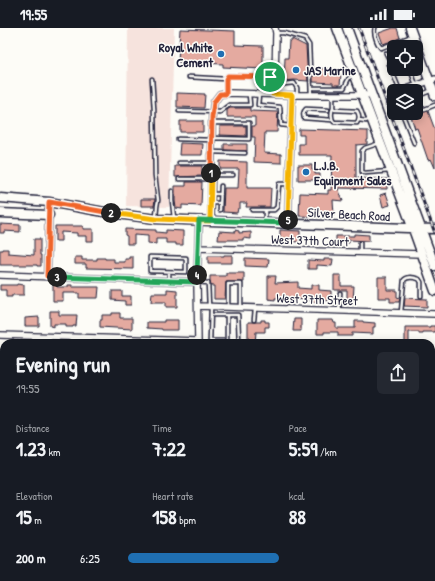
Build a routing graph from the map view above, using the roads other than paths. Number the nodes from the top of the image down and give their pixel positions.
1 (337, 28) edge
2 (347, 28) edge
3 (375, 28) edge
4 (276, 30) edge
5 (411, 32) edge
6 (423, 64) edge
7 (355, 74) junction
8 (189, 77) dead end
9 (275, 77) junction
10 (152, 79) dead end
11 (226, 79) junction
12 (432, 80) edge
13 (421, 84) edge
14 (274, 88) junction
15 (310, 88) junction
16 (223, 94) junction
17 (249, 94) junction
18 (259, 94) junction
19 (273, 94) junction
20 (434, 94) edge
21 (294, 95) junction
22 (311, 95) junction
23 (333, 95) junction
24 (362, 95) junction
25 (372, 95) junction
26 (435, 105) edge
27 (333, 108) junction
28 (328, 110) dead end
29 (179, 111) dead end
30 (213, 112) junction
31 (371, 119) junction
32 (332, 120) junction
33 (359, 120) junction
34 (405, 120) edge
35 (212, 123) junction
36 (291, 126) junction
37 (178, 139) dead end
38 (211, 139) junction
39 (380, 143) junction
40 (414, 143) dead end
41 (211, 152) junction
42 (245, 153) dead end
43 (179, 163) dead end
44 (211, 163) junction
45 (391, 171) junction
46 (232, 175) dead end
47 (211, 177) junction
48 (179, 179) dead end
49 (289, 184) junction
50 (221, 186) dead end
51 (172, 191) dead end
52 (221, 194) junction
53 (0, 198) edge
54 (211, 199) junction
55 (49, 202) junction
56 (220, 203) junction
57 (220, 210) dead end
58 (252, 210) dead end
59 (265, 210) junction
60 (0, 213) edge
61 (49, 215) junction
62 (156, 219) junction
63 (175, 220) junction
64 (199, 220) junction
65 (210, 221) junction
66 (265, 223) junction
67 (288, 223) junction
68 (417, 229) junction
69 (435, 229) edge
70 (360, 243) dead end
71 (198, 248) junction
72 (360, 252) junction
73 (422, 254) junction
74 (435, 266) edge
75 (169, 272) junction
76 (0, 275) edge
77 (47, 276) junction
78 (169, 280) junction
79 (197, 282) junction
80 (435, 291) edge
81 (340, 293) dead end
82 (420, 296) dead end
83 (198, 306) junction
84 (210, 307) junction
85 (228, 307) junction
86 (241, 308) junction
87 (255, 308) junction
88 (339, 311) junction
89 (401, 313) junction
90 (435, 314) edge
91 (211, 315) junction
92 (227, 315) junction
93 (254, 320) dead end
94 (0, 335) edge
95 (113, 339) edge
96 (198, 339) edge
97 (210, 339) edge
98 (227, 339) edge
99 (238, 339) edge

1 - 7 main road
2 - 25 main road
3 - 5 lane
4 - 9 street
4 - 15 lane
6 - 12 main road
7 - 15 lane
7 - 24 main road
8 - 11 lane
9 - 11 lane
9 - 14 street
10 - 62 lane
11 - 16 lane
12 - 13 street
12 - 20 main road
14 - 19 street
14 - 21 lane
15 - 22 lane
16 - 17 street
16 - 30 street
17 - 18 street
17 - 30 lane
18 - 19 street
18 - 36 lane
19 - 21 street
20 - 26 lane
21 - 22 street
21 - 36 street
22 - 23 street
23 - 24 street
23 - 27 lane
24 - 25 street
24 - 31 main road
25 - 68 main road
27 - 32 lane
27 - 33 lane
28 - 32 lane
29 - 30 lane
30 - 35 street
31 - 33 lane
31 - 39 main road
32 - 33 lane
34 - 40 lane
35 - 38 street
35 - 38 lane
36 - 49 street
37 - 38 lane
38 - 41 street
39 - 45 main road
39 - 45 lane
41 - 42 lane
41 - 44 street
43 - 44 lane
44 - 47 street
45 - 68 main road
46 - 47 lane
47 - 48 lane
47 - 54 street
49 - 59 lane
49 - 67 street
50 - 52 lane
51 - 63 lane
52 - 54 lane
52 - 56 lane
53 - 55 main road, Silver Beach Road
54 - 56 lane
54 - 65 street
55 - 61 street
55 - 62 main road, Silver Beach Road
56 - 57 lane
58 - 59 lane
59 - 66 lane
60 - 61 main road
61 - 77 street
62 - 63 main road, Silver Beach Road
63 - 64 main road, Silver Beach Road
64 - 65 main road, Silver Beach Road
64 - 71 street
65 - 66 main road, Silver Beach Road
66 - 67 main road, Silver Beach Road
67 - 68 main road, Silver Beach Road
68 - 69 main road, Silver Beach Road
68 - 73 main road
68 - 74 main road
70 - 72 lane
71 - 72 street, West 37th Court
71 - 79 street
72 - 73 street, West 37th Court
73 - 80 main road
75 - 75 lane
75 - 78 lane
76 - 77 street
77 - 78 street
78 - 79 street
79 - 83 street
79 - 84 lane
81 - 88 lane
82 - 89 lane
83 - 84 street, West 37th Street
83 - 96 street
84 - 85 street, West 37th Street
84 - 91 lane
85 - 86 street, West 37th Street
85 - 86 lane
86 - 87 street, West 37th Street
87 - 88 street, West 37th Street
87 - 93 lane
88 - 89 street, West 37th Street
89 - 90 street, West 37th Street
91 - 92 lane
91 - 97 lane
92 - 98 lane
92 - 99 lane
94 - 95 street

